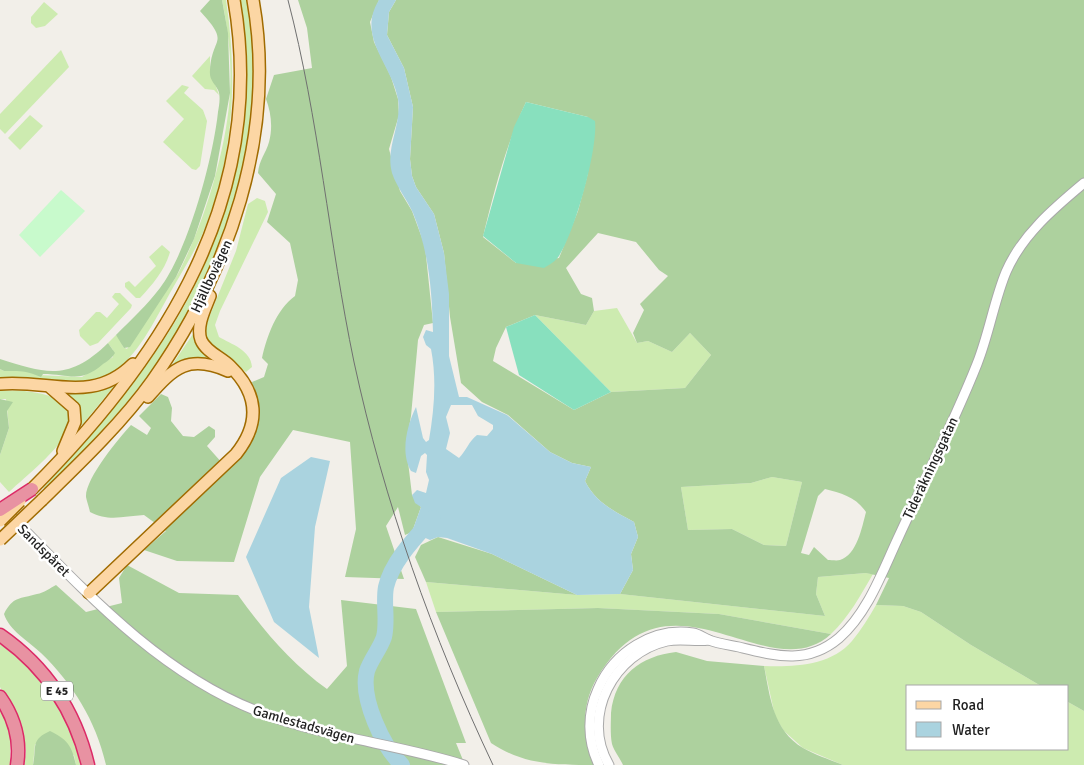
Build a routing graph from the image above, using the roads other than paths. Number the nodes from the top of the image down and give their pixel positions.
1 (234, 0) edge
2 (253, 0) edge
3 (1084, 183) edge
4 (231, 233) junction
5 (155, 342) junction
6 (235, 372) junction
7 (0, 384) edge
8 (51, 388) junction
9 (86, 457) junction
10 (52, 469) junction
11 (32, 489) junction
12 (0, 505) edge
13 (0, 510) edge
14 (0, 521) edge
15 (0, 540) edge
16 (89, 593) junction
17 (0, 635) edge
18 (710, 640) junction
19 (0, 697) edge
20 (18, 765) edge
21 (88, 765) edge
22 (464, 765) edge
23 (599, 765) edge
24 (609, 765) edge

1 - 5 main road, Hjällbovägen
2 - 4 main road, Hjällbovägen
3 - 18 street, Tideräkningsgatan
4 - 6 main road
4 - 9 main road, Hjällbovägen
5 - 8 main road
5 - 10 main road, Hjällbovägen
6 - 9 main road
6 - 16 main road
7 - 8 main road
8 - 10 main road
9 - 15 main road, Hjällbovägen, bridge
10 - 11 main road, Hjällbovägen
11 - 13 highway, bridge
11 - 14 main road, Hjällbovägen, bridge
12 - 16 street, Sandspåret
16 - 22 street, Gamlestadsvägen
17 - 21 highway, E 45
18 - 23 street, Tideräkningsgatan
18 - 24 street, Tideräkningsgatan
19 - 20 highway

